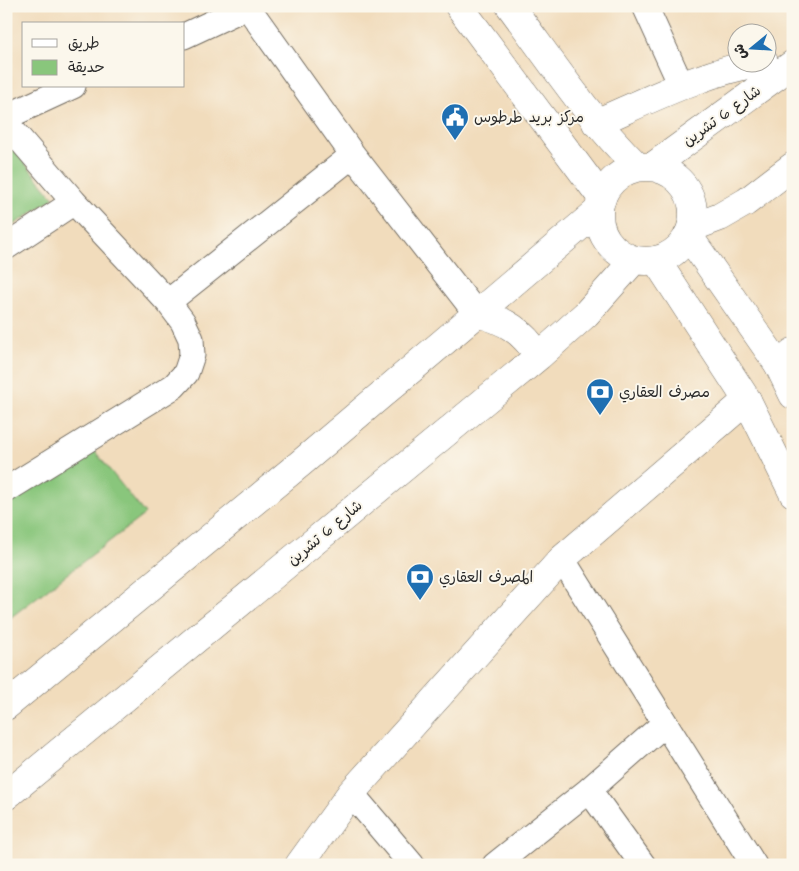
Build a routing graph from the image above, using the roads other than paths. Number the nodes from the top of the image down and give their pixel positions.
1 (247, 6) edge
2 (459, 6) edge
3 (510, 6) edge
4 (645, 6) edge
5 (185, 36) edge
6 (793, 58) edge
7 (776, 60) edge
8 (793, 64) edge
9 (726, 70) edge
10 (681, 85) junction
11 (69, 88) edge
12 (6, 117) edge
13 (6, 123) edge
14 (596, 123) junction
15 (353, 155) junction
16 (793, 166) edge
17 (645, 167) junction
18 (74, 202) junction
19 (600, 204) junction
20 (689, 231) junction
21 (6, 248) edge
22 (645, 260) junction
23 (168, 302) junction
24 (476, 313) junction
25 (539, 356) junction
26 (785, 358) edge
27 (793, 395) edge
28 (747, 400) junction
29 (6, 490) edge
30 (793, 493) edge
31 (562, 559) junction
32 (6, 706) edge
33 (664, 724) junction
34 (589, 790) junction
35 (351, 792) junction
36 (6, 796) edge
37 (299, 865) edge
38 (412, 865) edge
39 (495, 865) edge
40 (643, 865) edge
41 (754, 865) edge

1 - 5 street
1 - 15 street
2 - 19 main road
3 - 14 main road
4 - 10 street
6 - 7 main road
8 - 17 main road, شارع 6 تشرين
9 - 10 main road
10 - 14 main road
11 - 12 street
13 - 18 street
14 - 17 main road
15 - 23 street
15 - 24 street
16 - 20 main road
17 - 19 main road
17 - 20 main road
18 - 21 street
18 - 23 street
19 - 22 main road
19 - 24 main road
20 - 22 main road
20 - 26 main road
22 - 25 main road, شارع 6 تشرين
22 - 28 main road
23 - 29 street
24 - 25 main road
24 - 32 main road
25 - 36 main road, شارع 6 تشرين
26 - 27 main road
28 - 30 main road
28 - 31 main road
31 - 33 street
31 - 35 main road
33 - 34 street
33 - 41 street
34 - 39 street
34 - 40 street
35 - 37 main road
35 - 38 street

